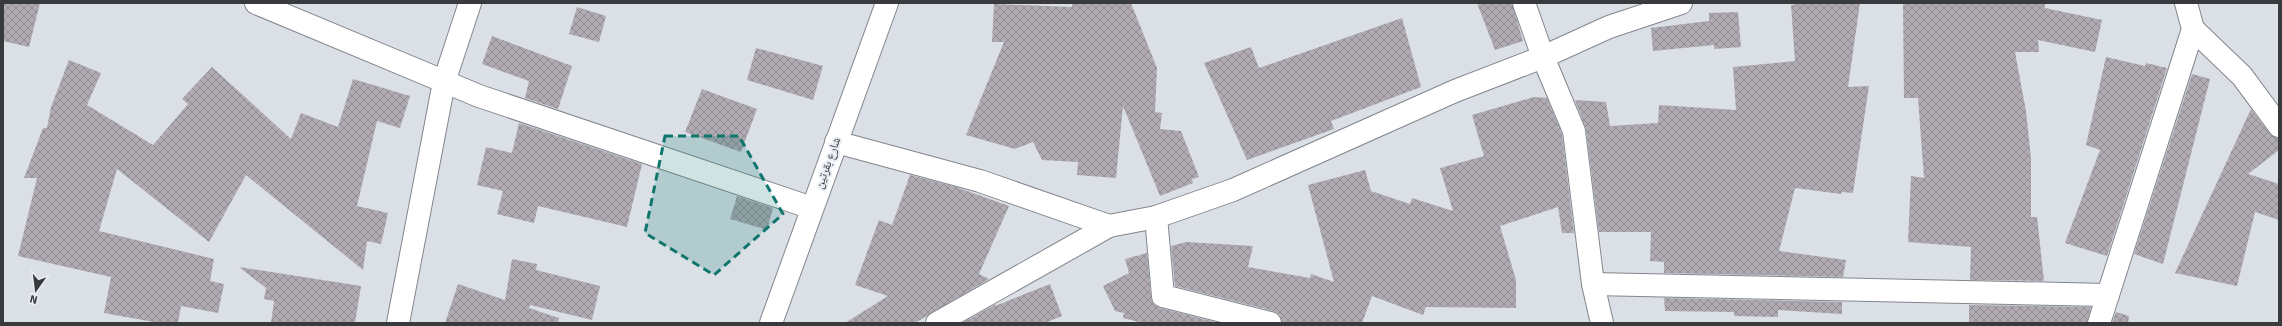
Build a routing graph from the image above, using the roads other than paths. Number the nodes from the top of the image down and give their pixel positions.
1 (256, 3) edge
2 (470, 3) edge
3 (887, 3) edge
4 (1524, 3) edge
5 (1681, 3) edge
6 (2186, 3) edge
7 (2193, 28) junction
8 (1543, 57) junction
9 (444, 82) junction
10 (2279, 126) edge
11 (836, 142) junction
12 (812, 208) junction
13 (1156, 217) junction
14 (1109, 226) junction
15 (1593, 284) junction
16 (2108, 295) junction
17 (398, 323) edge
18 (771, 323) edge
19 (937, 323) edge
20 (1270, 323) edge
21 (1602, 323) edge
22 (2099, 323) edge

1 - 9 street
2 - 9 street
3 - 11 street, شارع بقرتين
4 - 8 street
5 - 8 street
6 - 7 street
7 - 10 street
7 - 16 street
8 - 13 street
8 - 15 street
9 - 12 street
9 - 17 street
11 - 12 street, شارع بقرتين
11 - 14 street
12 - 18 street, شارع بقرتين
13 - 14 street
13 - 20 street
14 - 19 street
15 - 16 street
15 - 21 street
16 - 22 street

